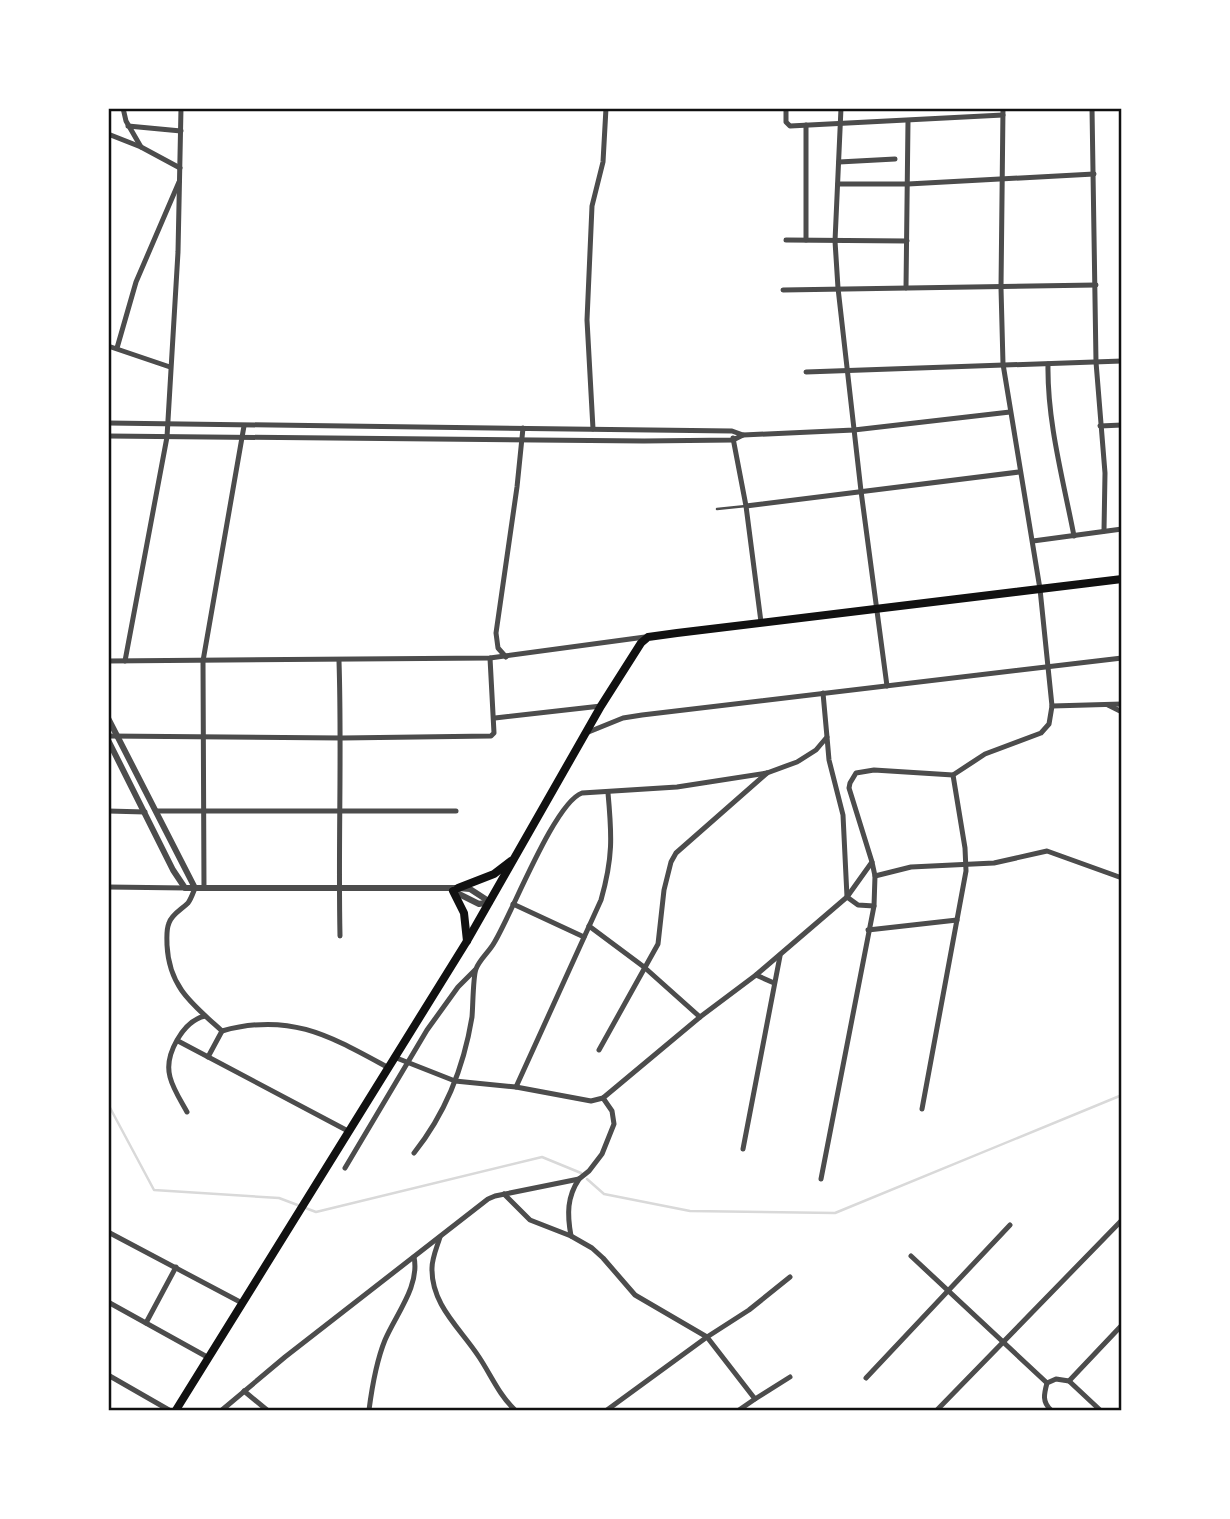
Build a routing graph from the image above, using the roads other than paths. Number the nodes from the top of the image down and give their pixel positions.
1 (123, 108) edge
2 (181, 108) edge
3 (606, 108) edge
4 (786, 108) edge
5 (841, 108) edge
6 (1092, 108) edge
7 (1003, 112) edge
8 (908, 121) junction
9 (841, 124) junction
10 (806, 125) junction
11 (128, 126) junction
12 (181, 131) junction
13 (108, 134) edge
14 (141, 147) junction
15 (895, 159) dead end
16 (839, 162) junction
17 (180, 168) junction
18 (1094, 174) junction
19 (180, 179) junction
20 (1001, 179) junction
21 (838, 184) junction
22 (908, 184) junction
23 (786, 240) dead end
24 (806, 240) junction
25 (907, 241) junction
26 (835, 242) junction
27 (1096, 285) junction
28 (838, 288) junction
29 (906, 288) junction
30 (1001, 288) junction
31 (783, 290) dead end
32 (108, 346) edge
33 (117, 348) junction
34 (1122, 361) edge
35 (1096, 362) junction
36 (1048, 363) junction
37 (1003, 364) junction
38 (170, 367) junction
39 (847, 371) junction
40 (806, 372) dead end
41 (1010, 412) junction
42 (108, 424) edge
43 (167, 425) junction
44 (1122, 425) edge
45 (244, 426) junction
46 (1100, 426) junction
47 (523, 428) junction
48 (593, 429) junction
49 (854, 430) junction
50 (732, 431) junction
51 (743, 435) junction
52 (108, 436) edge
53 (167, 437) junction
54 (243, 438) junction
55 (523, 440) junction
56 (733, 440) junction
57 (1020, 472) junction
58 (861, 491) junction
59 (746, 506) junction
60 (717, 509) dead end
61 (1122, 529) edge
62 (1104, 531) junction
63 (1074, 536) junction
64 (1033, 541) junction
65 (1122, 579) edge
66 (1040, 589) junction
67 (876, 607) junction
68 (761, 622) junction
69 (648, 637) junction
70 (506, 657) junction
71 (1122, 657) edge
72 (490, 658) junction
73 (108, 661) edge
74 (125, 661) junction
75 (203, 661) junction
76 (339, 661) junction
77 (1048, 667) junction
78 (887, 686) junction
79 (823, 693) junction
80 (1105, 704) junction
81 (1122, 704) edge
82 (601, 706) junction
83 (1052, 706) junction
84 (1122, 712) edge
85 (108, 718) edge
86 (495, 719) junction
87 (586, 733) junction
88 (203, 735) junction
89 (118, 736) junction
90 (827, 737) junction
91 (108, 738) edge
92 (342, 738) junction
93 (767, 773) junction
94 (953, 775) junction
95 (608, 793) junction
96 (108, 811) edge
97 (145, 811) junction
98 (156, 811) junction
99 (456, 811) dead end
100 (205, 812) junction
101 (340, 812) junction
102 (514, 860) junction
103 (872, 862) junction
104 (965, 864) junction
105 (875, 876) junction
106 (1122, 878) edge
107 (108, 887) edge
108 (339, 887) junction
109 (186, 888) junction
110 (204, 888) junction
111 (453, 889) junction
112 (194, 891) junction
113 (847, 897) junction
114 (490, 902) junction
115 (513, 904) junction
116 (874, 906) junction
117 (957, 920) junction
118 (589, 926) junction
119 (868, 930) junction
120 (340, 936) dead end
121 (584, 937) junction
122 (467, 941) junction
123 (780, 955) junction
124 (644, 967) junction
125 (475, 970) junction
126 (757, 975) junction
127 (774, 983) junction
128 (205, 1016) junction
129 (701, 1017) junction
130 (222, 1031) junction
131 (178, 1041) junction
132 (599, 1049) dead end
133 (394, 1056) junction
134 (208, 1057) junction
135 (407, 1063) junction
136 (387, 1067) junction
137 (455, 1081) junction
138 (516, 1087) junction
139 (603, 1098) junction
140 (922, 1109) dead end
141 (187, 1112) dead end
142 (348, 1131) junction
143 (743, 1149) dead end
144 (414, 1153) dead end
145 (345, 1168) dead end
146 (579, 1179) junction
147 (821, 1180) dead end
148 (504, 1194) junction
149 (1122, 1220) edge
150 (1010, 1226) dead end
151 (108, 1232) edge
152 (440, 1236) junction
153 (571, 1236) junction
154 (911, 1256) dead end
155 (414, 1257) junction
156 (176, 1267) junction
157 (790, 1276) dead end
158 (949, 1292) junction
159 (108, 1302) edge
160 (242, 1303) junction
161 (146, 1323) junction
162 (1122, 1325) edge
163 (707, 1337) junction
164 (1003, 1342) junction
165 (209, 1358) junction
166 (108, 1375) edge
167 (790, 1377) dead end
168 (866, 1378) dead end
169 (1069, 1381) junction
170 (1047, 1383) junction
171 (244, 1391) junction
172 (755, 1398) junction
173 (1043, 1408) edge
174 (169, 1410) edge
175 (176, 1410) edge
176 (222, 1410) edge
177 (267, 1410) edge
178 (369, 1410) edge
179 (515, 1410) edge
180 (607, 1410) edge
181 (739, 1410) edge
182 (937, 1410) edge
183 (1051, 1410) edge
184 (1101, 1410) edge

1 - 11 street
2 - 12 street
3 - 48 street
4 - 10 street
5 - 9 street
6 - 18 street
7 - 8 street
7 - 20 street
8 - 9 street
8 - 22 street
9 - 10 street
9 - 16 street
10 - 24 street
11 - 12 street
11 - 14 street
12 - 17 street
13 - 14 street
14 - 17 street
15 - 16 street
16 - 21 street
17 - 19 street
18 - 20 street
18 - 27 street
19 - 33 street
19 - 38 street
20 - 22 street
20 - 30 street
21 - 22 street
21 - 26 street
22 - 25 street
23 - 24 street
24 - 26 street
25 - 26 street
25 - 29 street
26 - 28 street
27 - 30 street
27 - 35 street
28 - 29 street
28 - 31 street
28 - 39 street
29 - 30 street
30 - 37 street
32 - 33 street
33 - 38 street
34 - 35 street
35 - 36 street
35 - 46 street
36 - 37 street
36 - 63 street
37 - 39 street
37 - 41 street
38 - 43 street
39 - 40 street
39 - 49 street
41 - 49 street
41 - 57 street
42 - 43 street
43 - 45 street
43 - 53 street
44 - 46 street
45 - 47 street
45 - 54 street
46 - 62 street
47 - 48 street
47 - 55 street
48 - 50 street
49 - 51 street
49 - 58 street
50 - 51 street
50 - 56 street
51 - 56 street
52 - 53 street
53 - 54 street
53 - 74 street
54 - 55 street
54 - 75 street
55 - 56 street
55 - 70 street
56 - 59 street
57 - 58 street
57 - 64 street
58 - 59 street
58 - 67 street
59 - 60 lane
59 - 68 street
61 - 62 street
62 - 63 street
63 - 64 street
64 - 66 street
65 - 66 main road
66 - 67 main road
66 - 77 street
67 - 68 main road
67 - 78 street
68 - 69 main road
69 - 70 street
69 - 82 main road
70 - 72 street
71 - 77 street
72 - 76 street
72 - 86 street
73 - 74 street
74 - 75 street
75 - 76 street
75 - 88 street
76 - 92 street
77 - 78 street
77 - 83 street
78 - 79 street
79 - 87 street
79 - 90 street
80 - 81 street
80 - 83 street
80 - 84 street
82 - 86 street
82 - 87 main road
83 - 94 street
85 - 89 street
86 - 92 street
87 - 102 main road
88 - 89 street
88 - 92 street
88 - 100 street
89 - 91 street
89 - 98 street
90 - 93 street
90 - 113 street
91 - 97 street
92 - 101 street
93 - 95 street
93 - 124 street
94 - 103 street
94 - 104 street
95 - 115 street
95 - 118 street
96 - 97 street
97 - 109 street
98 - 100 street
98 - 112 street
99 - 101 street
100 - 101 street
100 - 110 street
101 - 108 street
102 - 111 main road
102 - 114 main road
103 - 105 street
103 - 113 street
104 - 105 street
104 - 106 street
104 - 117 street
105 - 116 street
107 - 109 street
108 - 110 street
108 - 111 street
108 - 120 street
109 - 112 street
110 - 112 street
111 - 114 street
111 - 122 main road
112 - 128 street
113 - 116 street
113 - 123 street
114 - 122 main road
115 - 121 street
115 - 125 street
116 - 119 street
117 - 119 street
117 - 140 street
118 - 121 street
118 - 124 street
119 - 147 street
121 - 138 street
122 - 133 main road
123 - 126 street
123 - 127 street
124 - 129 street
124 - 132 street
125 - 135 street
125 - 137 street
126 - 127 street
126 - 129 street
127 - 143 street
128 - 130 street
128 - 131 street
129 - 139 street
130 - 134 street
130 - 136 street
131 - 134 street
131 - 141 street
133 - 135 street
133 - 136 main road
134 - 142 street
135 - 137 street
135 - 145 street
136 - 142 main road
137 - 138 street
137 - 144 street
138 - 139 street
139 - 146 street
142 - 160 main road
146 - 148 street
146 - 153 street
148 - 152 street
148 - 153 street
149 - 164 street
150 - 158 street
151 - 156 street
152 - 155 street
152 - 179 street
153 - 163 street
154 - 158 street
155 - 171 street
155 - 178 street
156 - 160 street
156 - 161 street
157 - 163 street
158 - 164 street
158 - 168 street
159 - 161 street
160 - 165 main road
161 - 165 street
162 - 169 street
163 - 172 street
163 - 180 street
164 - 170 street
164 - 182 street
165 - 175 main road
166 - 174 street
167 - 172 street
169 - 170 street
169 - 184 street
170 - 173 street
171 - 176 street
171 - 177 street
172 - 181 street
173 - 183 street

